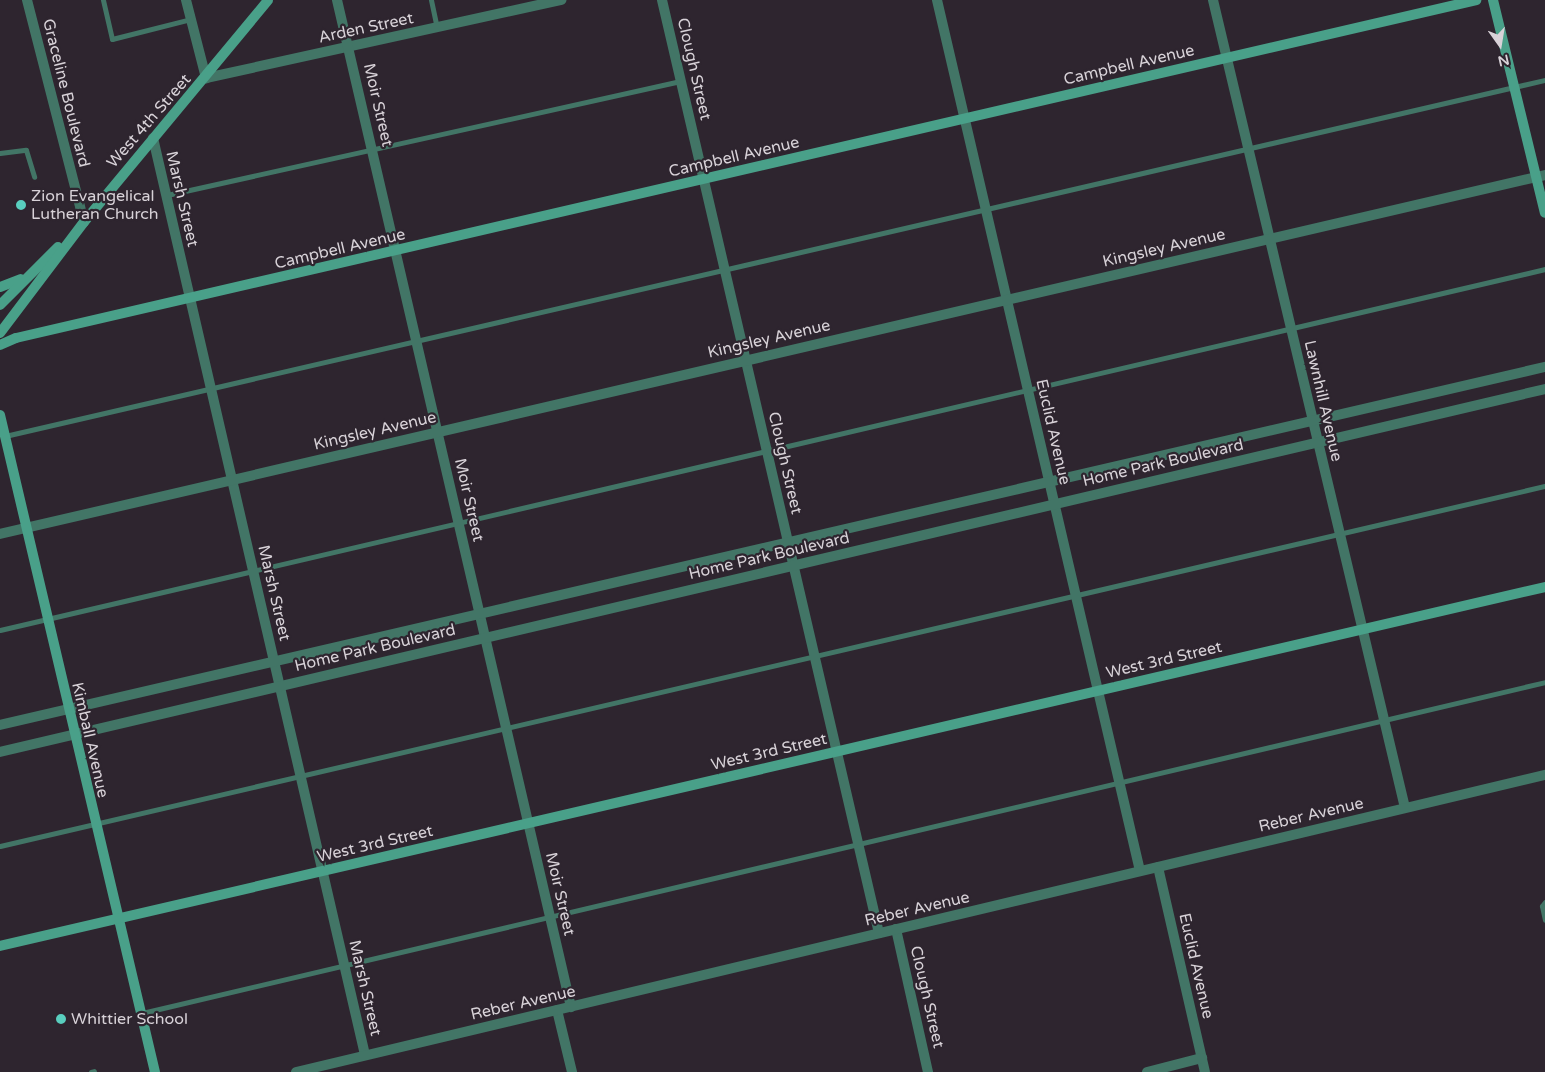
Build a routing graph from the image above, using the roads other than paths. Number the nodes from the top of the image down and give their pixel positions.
1 (27, 0) edge
2 (103, 0) edge
3 (186, 0) edge
4 (268, 0) edge
5 (337, 0) edge
6 (431, 0) edge
7 (562, 0) edge
8 (662, 0) edge
9 (938, 0) edge
10 (1213, 0) edge
11 (1476, 0) edge
12 (1493, 0) edge
13 (191, 19) junction
14 (436, 28) junction
15 (349, 48) junction
16 (1227, 58) junction
17 (206, 78) junction
18 (1545, 80) edge
19 (681, 81) junction
20 (1514, 87) junction
21 (965, 119) junction
22 (153, 138) junction
23 (1248, 146) junction
24 (373, 149) junction
25 (0, 153) edge
26 (1540, 176) edge
27 (34, 177) dead end
28 (704, 180) junction
29 (166, 196) junction
30 (986, 209) junction
31 (1545, 213) edge
32 (84, 222) junction
33 (1269, 239) junction
34 (396, 251) junction
35 (725, 268) junction
36 (1545, 269) edge
37 (34, 271) junction
38 (0, 287) edge
39 (190, 299) junction
40 (1007, 300) junction
41 (0, 305) edge
42 (1291, 329) junction
43 (0, 333) edge
44 (417, 342) junction
45 (0, 345) edge
46 (746, 360) junction
47 (1545, 367) edge
48 (211, 390) junction
49 (1545, 390) edge
50 (1028, 391) junction
51 (0, 415) edge
52 (1312, 421) junction
53 (438, 432) junction
54 (5, 436) junction
55 (1318, 443) junction
56 (767, 452) junction
57 (232, 479) junction
58 (1049, 482) junction
59 (1545, 486) edge
60 (1054, 504) junction
61 (459, 521) junction
62 (24, 528) junction
63 (1339, 533) junction
64 (0, 534) edge
65 (788, 542) junction
66 (794, 566) junction
67 (253, 570) junction
68 (1545, 587) edge
69 (1075, 594) junction
70 (480, 614) junction
71 (46, 619) junction
72 (1362, 629) junction
73 (0, 630) edge
74 (486, 638) junction
75 (814, 655) junction
76 (274, 662) junction
77 (1545, 682) edge
78 (280, 686) junction
79 (1098, 691) junction
80 (68, 709) junction
81 (1384, 721) junction
82 (0, 725) edge
83 (506, 728) junction
84 (74, 734) junction
85 (837, 751) junction
86 (0, 752) edge
87 (1545, 775) edge
88 (301, 778) junction
89 (1119, 782) junction
90 (1405, 808) junction
91 (529, 824) junction
92 (95, 825) junction
93 (858, 842) junction
94 (0, 846) edge
95 (1158, 867) junction
96 (323, 872) junction
97 (1140, 872) junction
98 (1545, 902) edge
99 (550, 915) junction
100 (118, 920) junction
101 (1545, 920) edge
102 (896, 930) junction
103 (879, 933) junction
104 (0, 946) edge
105 (344, 964) junction
106 (571, 1007) junction
107 (557, 1010) junction
108 (141, 1014) junction
109 (365, 1056) junction
110 (1202, 1058) junction
111 (154, 1072) edge
112 (296, 1072) edge
113 (572, 1072) edge
114 (928, 1072) edge
115 (1147, 1072) edge
116 (1205, 1072) edge

1 - 32 street, Graceline Boulevard
2 - 13 lane
3 - 13 street
4 - 17 main road, West 4th Street
5 - 15 street, Moir Street
6 - 14 lane
7 - 14 street, Arden Street
8 - 19 street, Clough Street
9 - 21 street, Euclid Avenue
10 - 16 street, Lawnhill Avenue
11 - 16 main road, Campbell Avenue
12 - 20 main road
13 - 17 street
14 - 15 street, Arden Street
15 - 17 street, Arden Street
15 - 24 street, Moir Street
16 - 21 main road, Campbell Avenue
16 - 23 street, Lawnhill Avenue
17 - 22 main road, West 4th Street
18 - 20 lane
19 - 24 lane
19 - 28 street, Clough Street
20 - 23 lane
20 - 26 main road
21 - 28 main road, Campbell Avenue
21 - 30 street, Euclid Avenue
22 - 29 street, Marsh Street
22 - 32 main road, West 4th Street
23 - 30 lane
23 - 33 street, Lawnhill Avenue
24 - 29 lane
24 - 34 street, Moir Street
25 - 27 lane
26 - 31 main road
26 - 33 street, Kingsley Avenue
28 - 34 main road, Campbell Avenue
28 - 35 street, Clough Street
29 - 39 street, Marsh Street
30 - 35 lane
30 - 40 street, Euclid Avenue
32 - 37 main road
32 - 43 main road, West 4th Street
33 - 40 street, Kingsley Avenue
33 - 42 street, Lawnhill Avenue
34 - 39 main road, Campbell Avenue
34 - 44 street, Moir Street
35 - 44 lane
35 - 46 street, Clough Street
36 - 42 lane
37 - 38 main road
37 - 41 main road
39 - 45 main road, Campbell Avenue
39 - 48 street, Marsh Street
40 - 46 street, Kingsley Avenue
40 - 50 street, Euclid Avenue
42 - 50 lane
42 - 52 street, Lawnhill Avenue
44 - 48 lane
44 - 53 street, Moir Street
46 - 53 street, Kingsley Avenue
46 - 56 street, Clough Street
47 - 52 street, Home Park Boulevard
48 - 54 lane
48 - 57 street, Marsh Street
49 - 55 street, Home Park Boulevard
50 - 56 lane
50 - 58 street, Euclid Avenue
51 - 54 main road, Kimball Avenue
52 - 55 street, Lawnhill Avenue
52 - 58 street, Home Park Boulevard
53 - 57 street, Kingsley Avenue
53 - 61 street, Moir Street
54 - 62 main road, Kimball Avenue
55 - 60 street, Home Park Boulevard
55 - 63 street, Lawnhill Avenue
56 - 61 lane
56 - 65 street, Clough Street
57 - 62 street, Kingsley Avenue
57 - 67 street, Marsh Street
58 - 60 street, Euclid Avenue
58 - 65 street, Home Park Boulevard
59 - 63 lane
60 - 66 street, Home Park Boulevard
60 - 69 street, Euclid Avenue
61 - 67 lane
61 - 70 street, Moir Street
62 - 64 street, Kingsley Avenue
62 - 71 main road, Kimball Avenue
63 - 69 lane
63 - 72 street, Lawnhill Avenue
65 - 66 street, Clough Street
65 - 70 street, Home Park Boulevard
66 - 74 street, Home Park Boulevard
66 - 75 street, Clough Street
67 - 71 lane
67 - 76 street, Marsh Street
68 - 72 main road, West 3rd Street
69 - 75 lane
69 - 79 street, Euclid Avenue
70 - 74 street, Moir Street
70 - 76 street, Home Park Boulevard
71 - 73 lane
71 - 80 main road, Kimball Avenue
72 - 79 main road, West 3rd Street
72 - 81 street, Lawnhill Avenue
74 - 78 street, Home Park Boulevard
74 - 83 street, Moir Street
75 - 83 lane
75 - 85 street, Clough Street
76 - 78 street, Marsh Street
76 - 80 street, Home Park Boulevard
77 - 81 lane
78 - 84 street, Home Park Boulevard
78 - 88 street, Marsh Street
79 - 85 main road, West 3rd Street
79 - 89 street, Euclid Avenue
80 - 82 street, Home Park Boulevard
80 - 84 main road, Kimball Avenue
81 - 89 lane
81 - 90 street, Lawnhill Avenue
83 - 88 lane
83 - 91 street, Moir Street
84 - 86 street, Home Park Boulevard
84 - 92 main road, Kimball Avenue
85 - 91 main road, West 3rd Street
85 - 93 street, Clough Street
87 - 90 street, Reber Avenue
88 - 92 lane
88 - 96 street, Marsh Street
89 - 93 lane
89 - 97 street, Euclid Avenue
90 - 95 street, Reber Avenue
91 - 96 main road, West 3rd Street
91 - 99 street, Moir Street
92 - 94 lane
92 - 100 main road, Kimball Avenue
93 - 99 lane
93 - 103 street, Clough Street
95 - 97 street, Reber Avenue
95 - 110 street, Euclid Avenue
96 - 100 main road, West 3rd Street
96 - 105 street, Marsh Street
97 - 102 street, Reber Avenue
98 - 101 lane
99 - 105 lane
99 - 106 street, Moir Street
100 - 104 main road, West 3rd Street
100 - 108 main road, Kimball Avenue
102 - 103 street, Reber Avenue
102 - 114 street, Clough Street
103 - 106 street, Reber Avenue
105 - 108 lane
105 - 109 street, Marsh Street
106 - 107 street, Reber Avenue
107 - 109 street, Reber Avenue
107 - 113 street
108 - 111 main road, Kimball Avenue
109 - 112 street, Reber Avenue
110 - 115 street
110 - 116 street, Euclid Avenue

